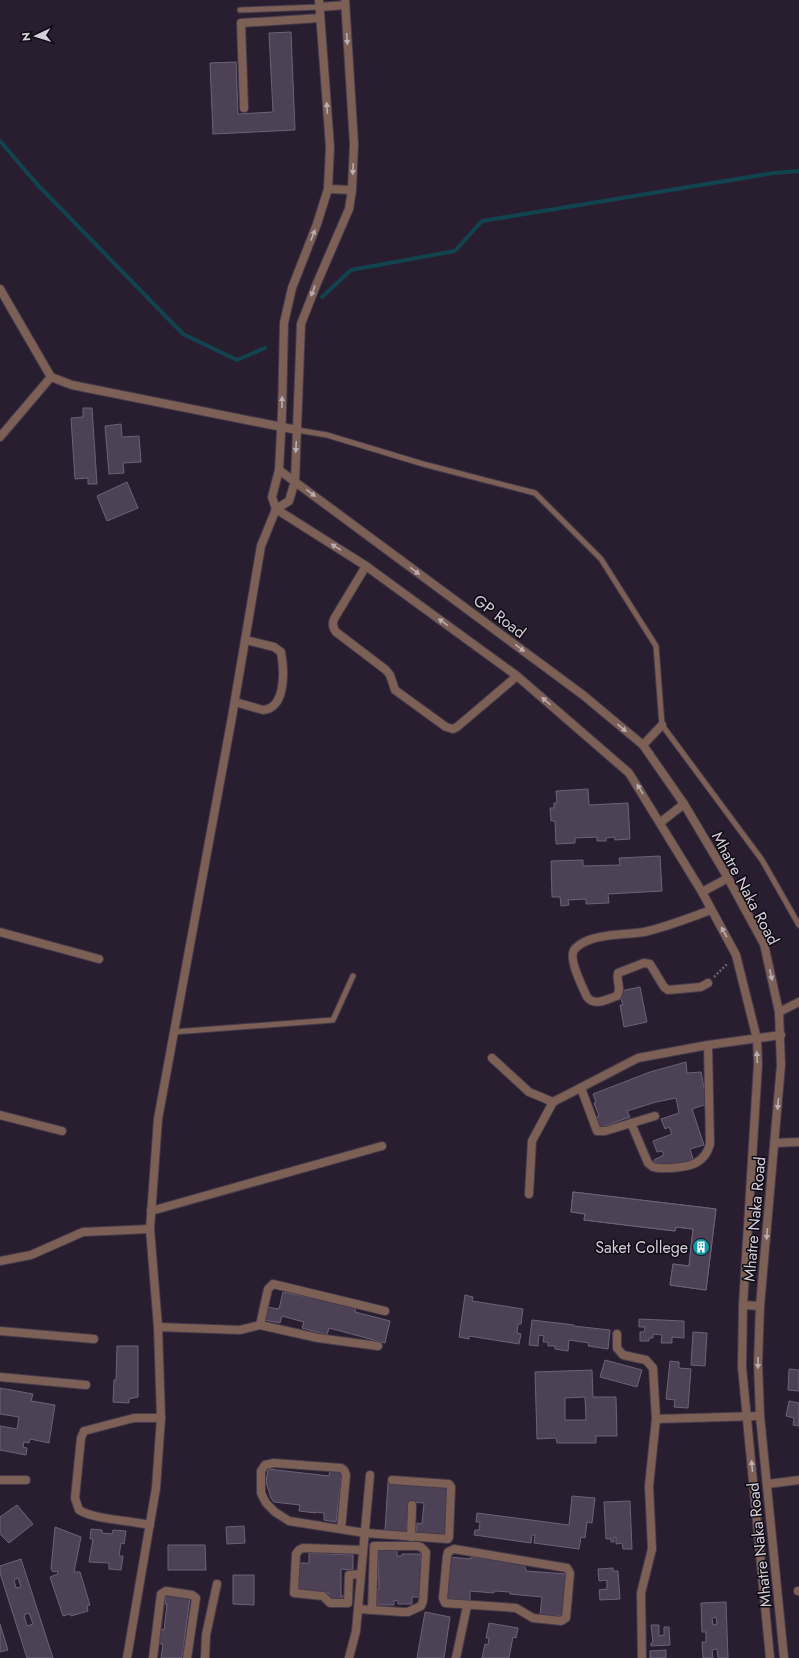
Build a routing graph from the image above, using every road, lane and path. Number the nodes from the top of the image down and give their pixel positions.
1 (345, 2) edge
2 (319, 3) edge
3 (240, 10) dead end
4 (320, 18) junction
5 (244, 108) dead end
6 (328, 189) junction
7 (352, 190) junction
8 (0, 289) edge
9 (51, 377) junction
10 (281, 426) junction
11 (298, 430) junction
12 (0, 437) edge
13 (279, 470) junction
14 (295, 481) junction
15 (276, 509) junction
16 (366, 566) junction
17 (246, 640) junction
18 (517, 676) junction
19 (234, 702) junction
20 (662, 725) junction
21 (642, 745) junction
22 (684, 804) junction
23 (661, 822) junction
24 (728, 878) junction
25 (702, 892) junction
26 (712, 910) junction
27 (799, 925) edge
28 (0, 932) edge
29 (736, 955) junction
30 (100, 959) dead end
31 (353, 976) dead end
32 (708, 984) joint
33 (799, 1002) edge
34 (779, 1012) junction
35 (173, 1032) junction
36 (781, 1035) junction
37 (757, 1039) junction
38 (708, 1045) junction
39 (492, 1058) dead end
40 (581, 1088) junction
41 (553, 1102) junction
42 (0, 1115) edge
43 (655, 1116) dead end
44 (631, 1123) junction
45 (62, 1131) dead end
46 (799, 1142) edge
47 (775, 1143) junction
48 (382, 1146) dead end
49 (529, 1194) dead end
50 (151, 1211) junction
51 (150, 1229) junction
52 (0, 1261) edge
53 (743, 1305) junction
54 (760, 1306) junction
55 (385, 1311) dead end
56 (260, 1325) junction
57 (158, 1327) junction
58 (0, 1331) edge
59 (617, 1334) dead end
60 (94, 1339) dead end
61 (378, 1346) dead end
62 (0, 1377) edge
63 (86, 1385) dead end
64 (747, 1415) junction
65 (760, 1416) junction
66 (161, 1418) junction
67 (656, 1419) junction
68 (370, 1475) dead end
69 (0, 1480) edge
70 (26, 1480) dead end
71 (392, 1480) dead end
72 (799, 1480) edge
73 (768, 1484) junction
74 (412, 1506) dead end
75 (150, 1525) junction
76 (341, 1529) junction
77 (365, 1533) junction
78 (411, 1537) junction
79 (363, 1550) junction
80 (361, 1574) junction
81 (217, 1584) dead end
82 (467, 1606) junction
83 (358, 1609) junction
84 (372, 1610) junction
85 (128, 1658) edge
86 (153, 1658) edge
87 (190, 1658) edge
88 (205, 1658) edge
89 (349, 1658) edge
90 (456, 1658) edge
91 (642, 1658) edge
92 (770, 1658) edge
93 (784, 1658) edge

1 - 2 street
1 -> 7 street
2 - 3 lane
2 - 4 street
4 - 5 street
6 -> 4 street
6 - 7 street
10 -> 6 street
7 -> 11 street
8 - 9 street
9 - 10 street
9 - 12 street
10 - 11 street
10 - 13 street
11 -> 14 street
11 - 20 lane
13 - 14 street, GP Road
13 - 15 street
14 - 15 street
14 -> 21 street, GP Road
16 -> 15 street
15 - 17 street
18 -> 16 street
16 - 18 street
17 - 19 street
17 - 19 street
23 -> 18 street
19 - 35 street
20 - 21 street
20 - 27 lane
21 - 22 street, GP Road
22 - 23 street
22 - 24 street, Mhatre Naka Road
23 - 25 street, Mhatre Naka Road
24 - 25 street
24 -> 34 street, Mhatre Naka Road
25 - 26 street, Mhatre Naka Road
29 -> 26 street, Mhatre Naka Road
26 - 32 street
28 - 30 street
29 - 32 path
29 - 37 street, Mhatre Naka Road
31 - 35 lane
33 - 34 street
34 - 36 street, Mhatre Naka Road
35 - 50 street
36 - 37 street
36 -> 47 street, Mhatre Naka Road
37 - 38 street
53 -> 37 street, Mhatre Naka Road
38 - 40 street
38 - 44 street
39 - 41 street
40 - 41 street
40 - 44 street
41 - 49 street
42 - 45 street
43 - 44 street
46 - 47 street
47 -> 54 street, Mhatre Naka Road
48 - 50 street
50 - 51 street
51 - 52 street
51 - 57 street
53 - 54 street
53 - 64 street, Mhatre Naka Road
54 -> 65 street, Mhatre Naka Road
55 - 56 street
56 - 57 street
56 - 61 street
57 - 66 street
58 - 60 street
59 - 67 street
62 - 63 street
64 - 65 street
64 - 67 street
92 -> 64 street, Mhatre Naka Road
65 - 73 street, Mhatre Naka Road
66 - 75 street
66 - 75 street
67 - 91 street
68 - 77 street
69 - 70 street
71 - 78 street
72 - 73 street
73 - 93 street, Mhatre Naka Road
74 - 78 street
75 - 85 street
76 - 76 street
76 - 77 street
77 - 78 street
77 - 79 street
79 - 80 street
79 - 80 street
80 - 83 street
81 - 88 street
82 - 82 street
82 - 90 street
83 - 84 street
83 - 89 street
84 - 84 street
86 - 87 street

